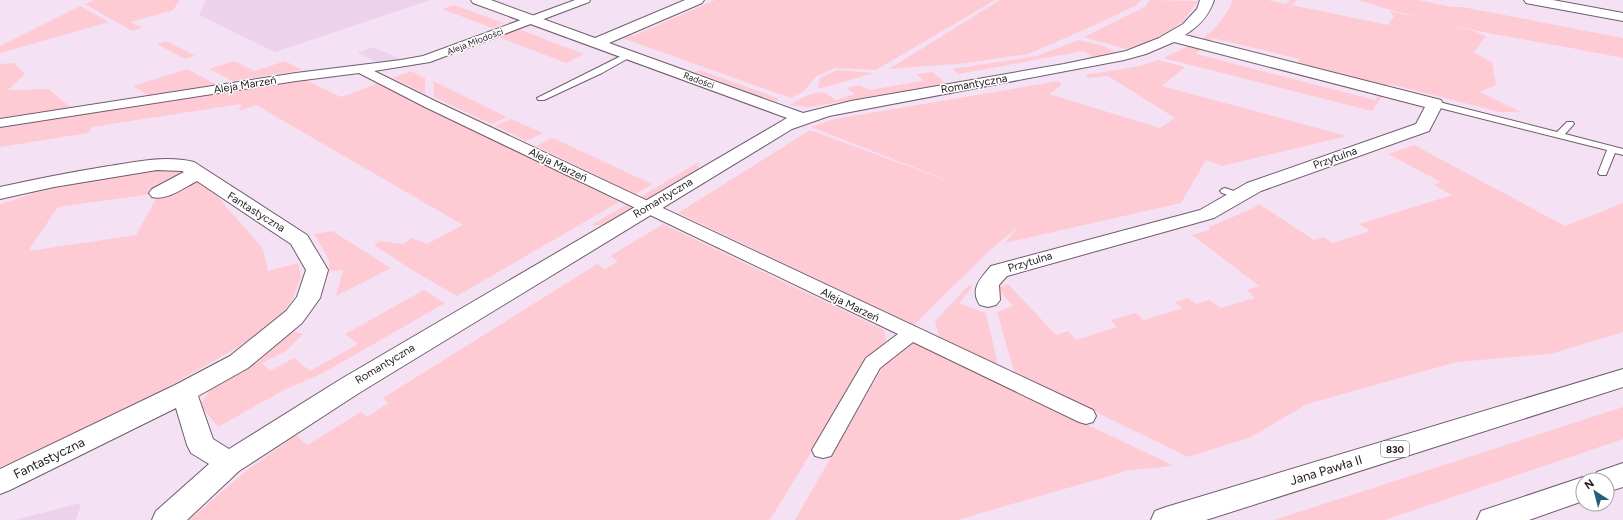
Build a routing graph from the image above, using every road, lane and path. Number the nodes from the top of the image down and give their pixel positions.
1 (478, 0) edge
2 (585, 0) edge
3 (697, 0) edge
4 (1206, 0) edge
5 (1531, 0) edge
6 (1623, 17) edge
7 (532, 20) junction
8 (1174, 37) junction
9 (595, 43) junction
10 (630, 55) junction
11 (361, 69) junction
12 (541, 98) dead end
13 (1435, 104) junction
14 (802, 118) junction
15 (0, 123) edge
16 (1570, 124) dead end
17 (1559, 135) junction
18 (1612, 149) junction
19 (1623, 152) edge
20 (197, 173) junction
21 (1603, 173) dead end
22 (0, 193) edge
23 (159, 193) dead end
24 (647, 208) junction
25 (988, 300) dead end
26 (911, 334) junction
27 (1623, 378) edge
28 (184, 392) junction
29 (1086, 416) dead end
30 (823, 450) dead end
31 (229, 463) junction
32 (0, 482) edge
33 (1575, 492) edge
34 (167, 520) edge
35 (1166, 520) edge
36 (1492, 520) edge

1 - 7 street, Radości
2 - 7 street, Aleja Młodości
3 - 9 street
4 - 8 street, Romantyczna
5 - 6 street
7 - 9 street, Radości
7 - 11 street, Aleja Młodości
8 - 13 street
8 - 14 street, Romantyczna
9 - 10 street, Radości
10 - 12 lane
10 - 14 street, Radości
11 - 15 street, Aleja Marzeń
11 - 24 street, Aleja Marzeń
13 - 17 lane
13 - 25 street, Przytulna
14 - 24 street, Romantyczna
16 - 17 lane
17 - 18 lane
18 - 19 lane
18 - 21 lane
20 - 22 street, Fantastyczna
20 - 23 street
20 - 28 street, Fantastyczna
24 - 26 street, Aleja Marzeń
24 - 31 street, Romantyczna
26 - 29 street, Aleja Marzeń
26 - 30 street
27 - 35 street, Jana Pawła II / 830
28 - 31 street
28 - 32 street, Fantastyczna
31 - 34 street, Romantyczna
33 - 36 street

